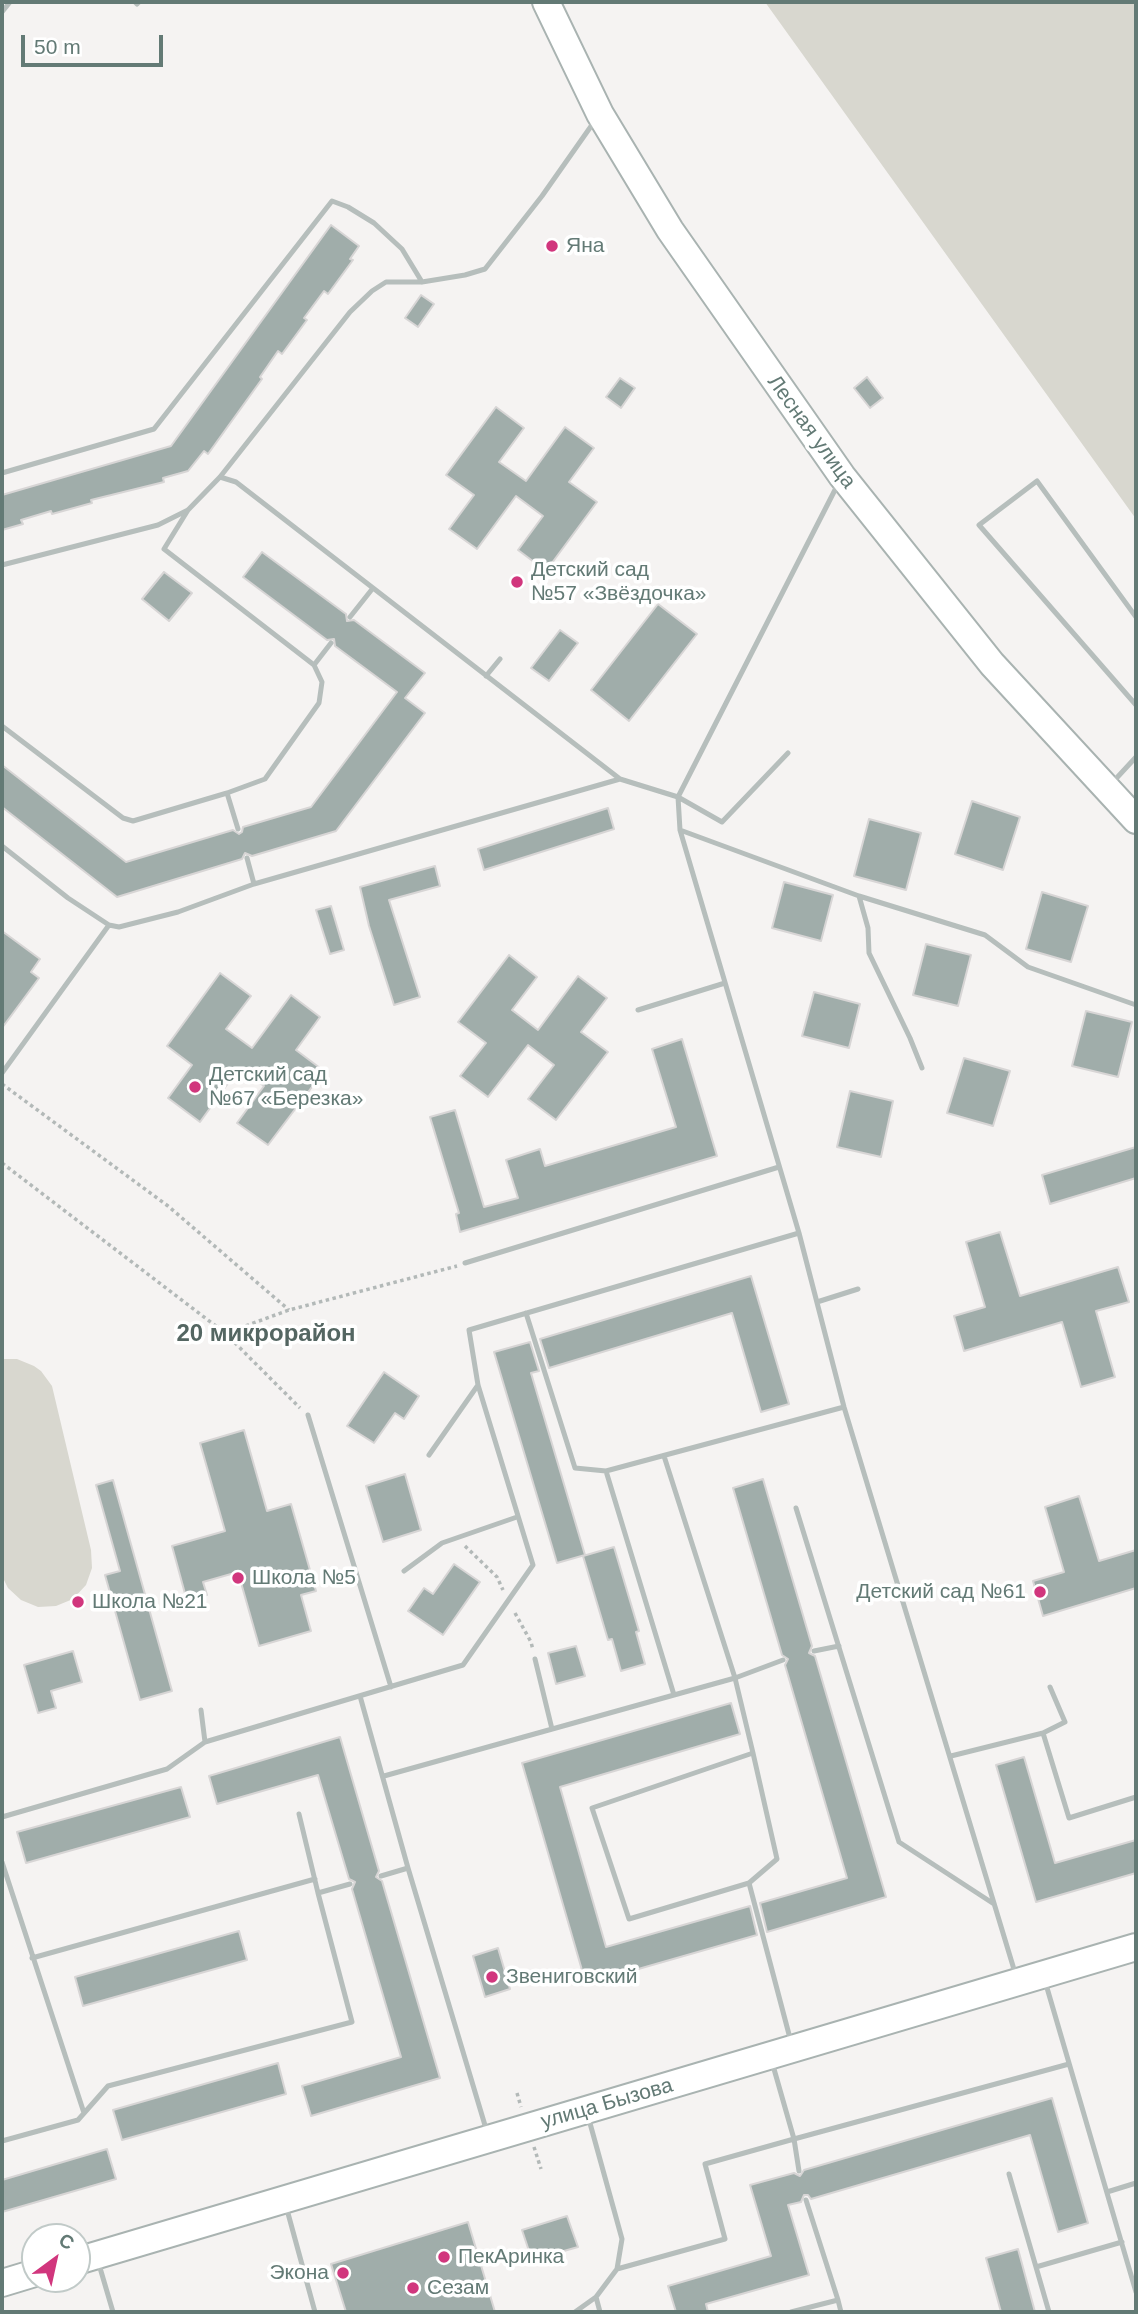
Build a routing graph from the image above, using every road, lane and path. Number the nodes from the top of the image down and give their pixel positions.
1 (10, 2) edge
2 (546, 2) edge
3 (2, 12) edge
4 (600, 114) junction
5 (422, 282) junction
6 (2, 473) edge
7 (842, 476) junction
8 (220, 477) junction
9 (188, 510) junction
10 (2, 565) edge
11 (373, 588) junction
12 (350, 617) dead end
13 (1136, 617) edge
14 (331, 643) dead end
15 (500, 659) dead end
16 (314, 665) junction
17 (486, 676) junction
18 (1136, 705) edge
19 (2, 726) edge
20 (788, 753) dead end
21 (1136, 757) edge
22 (621, 779) junction
23 (1107, 789) junction
24 (227, 793) junction
25 (678, 797) junction
26 (1136, 820) edge
27 (238, 829) dead end
28 (680, 830) junction
29 (2, 846) edge
30 (247, 858) dead end
31 (254, 884) junction
32 (859, 896) junction
33 (109, 925) junction
34 (725, 983) junction
35 (1136, 1005) edge
36 (638, 1010) dead end
37 (922, 1068) dead end
38 (2, 1073) edge
39 (2, 1084) edge
40 (2, 1163) edge
41 (779, 1167) junction
42 (799, 1233) junction
43 (466, 1263) joint
44 (858, 1289) dead end
45 (817, 1302) junction
46 (289, 1310) junction
47 (526, 1313) junction
48 (225, 1333) junction
49 (478, 1385) junction
50 (844, 1407) junction
51 (307, 1415) joint
52 (429, 1455) dead end
53 (664, 1456) junction
54 (606, 1471) junction
55 (796, 1508) dead end
56 (517, 1517) junction
57 (404, 1571) dead end
58 (839, 1646) junction
59 (814, 1651) dead end
60 (535, 1658) dead end
61 (783, 1660) dead end
62 (735, 1678) junction
63 (391, 1687) junction
64 (1049, 1687) dead end
65 (674, 1695) junction
66 (360, 1696) junction
67 (201, 1710) dead end
68 (552, 1729) junction
69 (1043, 1733) junction
70 (205, 1742) junction
71 (753, 1753) junction
72 (951, 1756) junction
73 (384, 1776) junction
74 (1136, 1797) edge
75 (299, 1814) dead end
76 (2, 1817) edge
77 (2, 1862) edge
78 (408, 1868) junction
79 (381, 1876) dead end
80 (315, 1879) junction
81 (749, 1883) junction
82 (350, 1884) dead end
83 (318, 1893) junction
84 (995, 1905) junction
85 (1136, 1947) edge
86 (32, 1958) junction
87 (1044, 1975) junction
88 (1018, 1982) junction
89 (782, 2052) junction
90 (1069, 2064) junction
91 (587, 2110) junction
92 (84, 2113) junction
93 (489, 2139) junction
94 (794, 2140) junction
95 (2, 2141) edge
96 (799, 2171) dead end
97 (1009, 2174) dead end
98 (1136, 2183) edge
99 (1107, 2192) junction
100 (284, 2200) junction
101 (806, 2200) dead end
102 (1122, 2242) junction
103 (91, 2257) edge
104 (91, 2266) edge
105 (1036, 2267) junction
106 (617, 2269) junction
107 (21, 2277) edge
108 (2, 2283) edge
109 (1136, 2292) edge
110 (596, 2297) junction
111 (838, 2300) junction
112 (113, 2312) edge
113 (315, 2312) edge
114 (575, 2312) edge
115 (600, 2312) edge
116 (791, 2312) edge
117 (841, 2312) edge
118 (1049, 2312) edge

1 - 3 lane
2 - 4 street, Лесная улица
4 - 5 lane
4 - 7 street, Лесная улица
5 - 6 lane
5 - 8 lane
7 - 23 street, Лесная улица
7 - 25 lane
8 - 9 lane
8 - 11 lane
9 - 10 lane
9 - 16 lane
11 - 12 lane
11 - 17 lane
13 - 18 lane
14 - 16 lane
15 - 17 lane
16 - 24 lane
17 - 22 lane
19 - 24 lane
20 - 25 lane
21 - 23 lane
22 - 25 lane
22 - 31 lane
23 - 26 street, Лесная улица
24 - 27 lane
25 - 28 lane
28 - 32 lane
28 - 34 lane
29 - 33 lane
30 - 31 lane
31 - 33 lane
32 - 35 lane
32 - 37 lane
33 - 38 lane
34 - 36 lane
34 - 41 lane
39 - 46 path
40 - 48 path
41 - 42 lane
41 - 43 lane
42 - 45 lane
42 - 47 lane
43 - 46 path
44 - 45 lane
45 - 50 lane
46 - 48 path
47 - 49 lane
47 - 54 lane
48 - 51 path
49 - 52 lane
49 - 56 lane
50 - 53 lane
50 - 72 lane
51 - 63 lane
53 - 54 lane
53 - 62 lane
54 - 65 lane
55 - 58 lane
56 - 57 lane
56 - 63 lane
58 - 59 lane
58 - 84 lane
60 - 68 lane
61 - 62 lane
62 - 65 lane
62 - 71 lane
63 - 66 lane
64 - 69 lane
65 - 68 lane
66 - 70 lane
66 - 73 lane
67 - 70 lane
68 - 73 lane
69 - 72 lane
69 - 74 lane
70 - 76 lane
71 - 81 lane
71 - 81 lane
72 - 84 lane
73 - 78 lane
75 - 80 lane
77 - 86 lane
78 - 79 lane
78 - 93 lane
80 - 83 lane
80 - 86 lane
81 - 89 lane
82 - 83 lane
83 - 92 lane
84 - 88 lane
85 - 87 street, улица Бызова
86 - 92 lane
87 - 88 street, улица Бызова
87 - 90 lane
88 - 89 street, улица Бызова
89 - 91 street, улица Бызова
89 - 94 lane
90 - 94 lane
90 - 99 lane
91 - 93 street, улица Бызова
91 - 106 lane
92 - 95 lane
93 - 100 street, улица Бызова
94 - 96 lane
94 - 106 lane
97 - 105 lane
98 - 99 lane
99 - 102 lane
100 - 103 street, улица Бызова
100 - 113 lane
101 - 111 lane
102 - 105 lane
102 - 109 lane
104 - 112 lane
105 - 118 lane
106 - 110 lane
107 - 108 street
110 - 114 lane
110 - 115 lane
111 - 116 lane
111 - 117 lane

